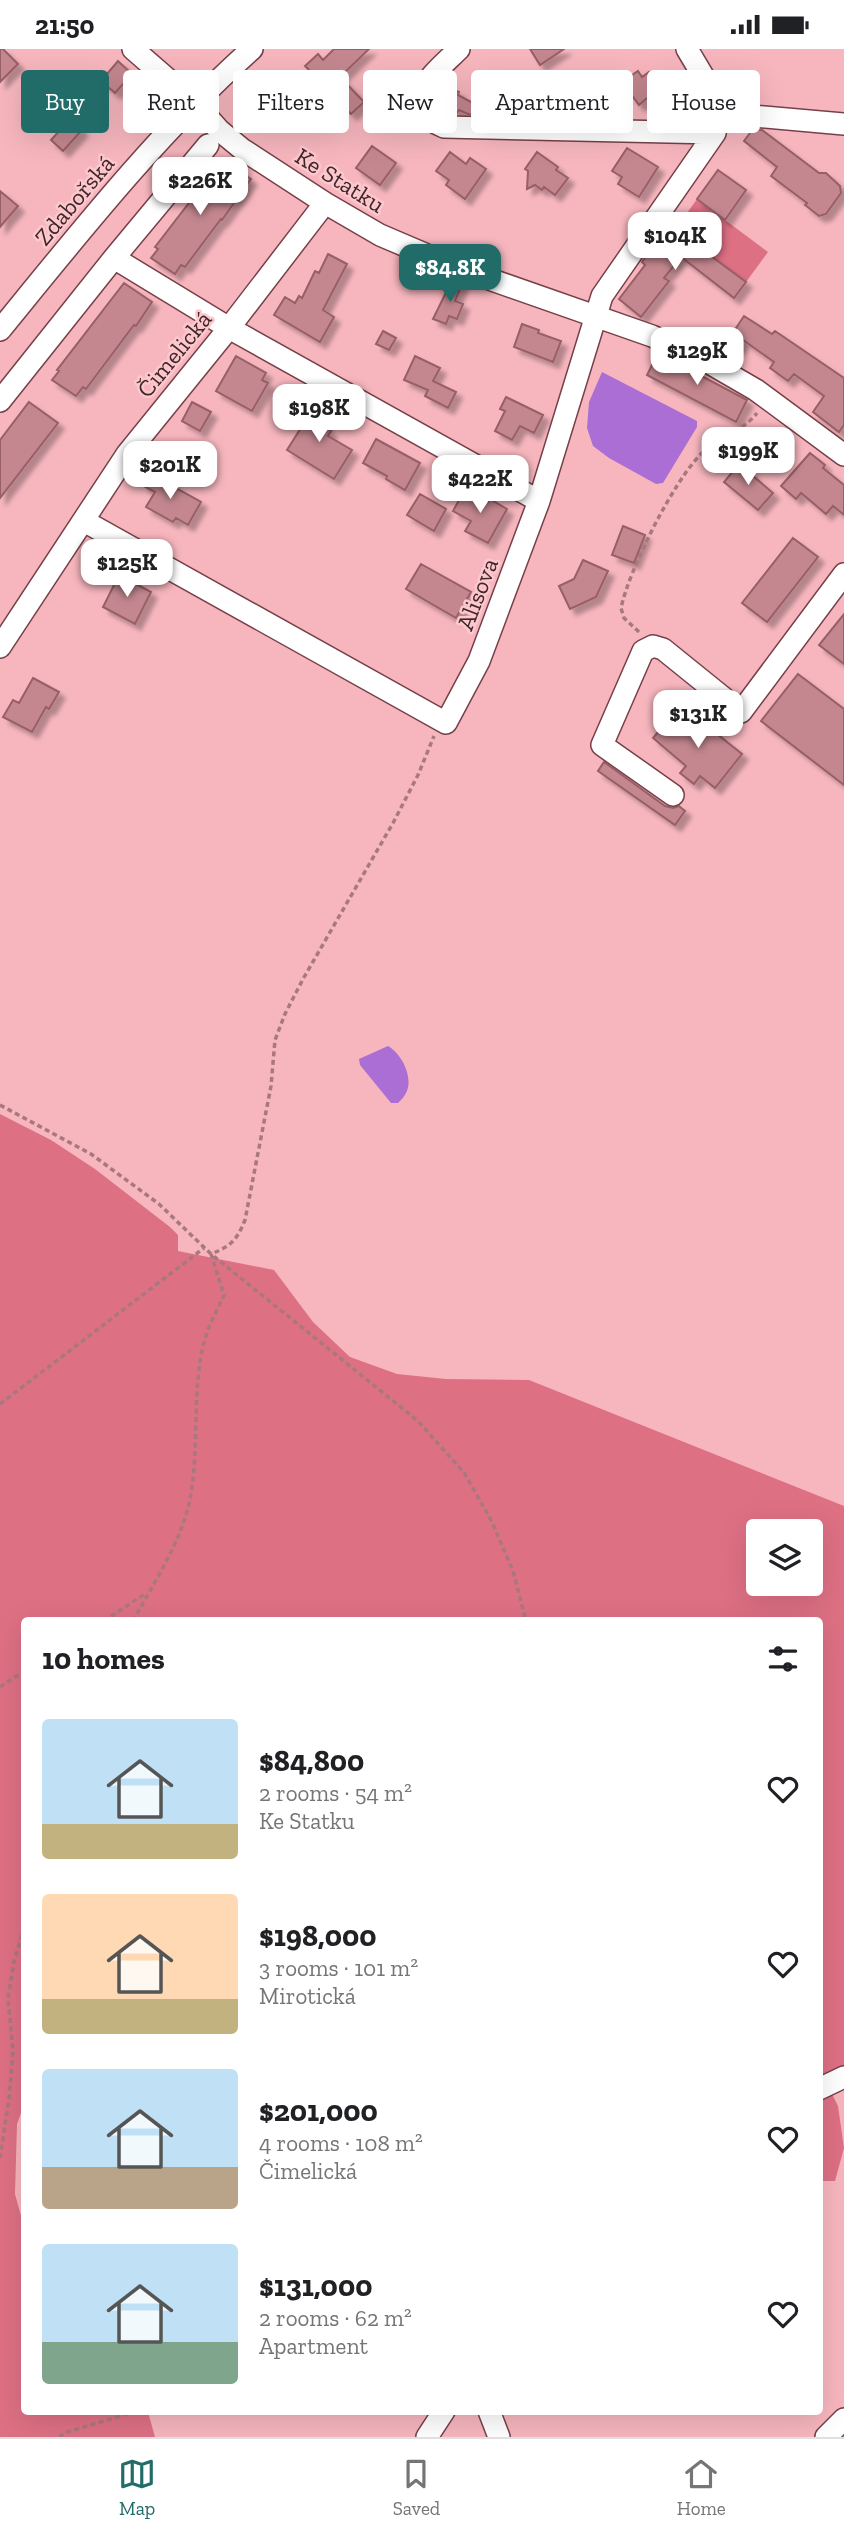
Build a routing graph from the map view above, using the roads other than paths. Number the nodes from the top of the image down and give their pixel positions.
1 (133, 49) edge
2 (253, 49) edge
3 (459, 49) edge
4 (687, 49) edge
5 (157, 70) edge
6 (700, 70) edge
7 (219, 81) edge
8 (760, 123) edge
9 (647, 124) edge
10 (844, 124) edge
11 (219, 130) edge
12 (167, 133) edge
13 (710, 133) edge
14 (208, 145) dead end
15 (325, 203) junction
16 (114, 257) junction
17 (594, 318) junction
18 (229, 328) junction
19 (0, 330) edge
20 (0, 401) edge
21 (844, 456) edge
22 (540, 502) junction
23 (84, 521) junction
24 (844, 574) edge
25 (0, 647) edge
26 (673, 795) dead end
27 (844, 2077) edge
28 (823, 2087) edge
29 (441, 2415) edge
30 (491, 2415) edge
31 (844, 2419) edge
32 (427, 2437) edge
33 (499, 2437) edge
34 (826, 2437) edge

1 - 5 street, Ke Statku
2 - 7 street, Zdabořská
3 - 9 street
4 - 6 street
8 - 10 street
11 - 15 street, Ke Statku
12 - 19 street, Zdabořská
13 - 17 street, Alisova
14 - 16 street
15 - 17 street, Ke Statku
15 - 18 street, Čimelická
16 - 18 street
16 - 20 street
17 - 21 street, Ke Statku
17 - 22 street, Alisova
18 - 22 street
18 - 23 street, Čimelická
22 - 23 street, Alisova
23 - 25 street, Čimelická
24 - 26 street
27 - 28 street
29 - 32 street
30 - 33 street
31 - 34 street

